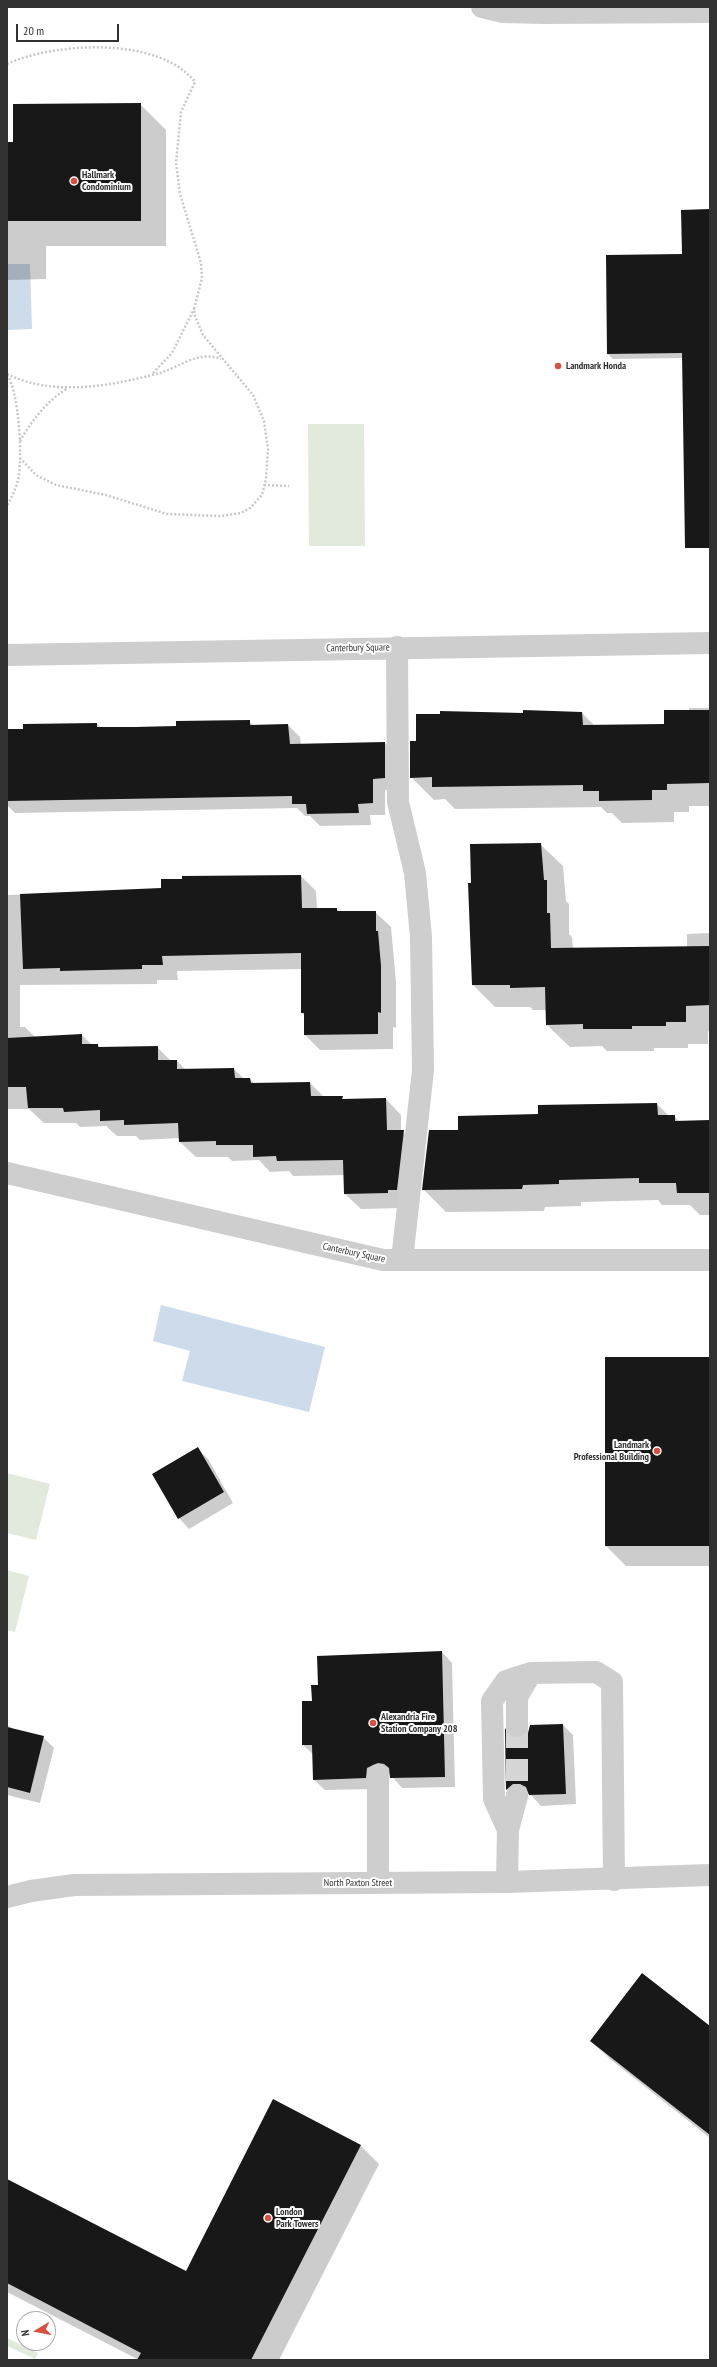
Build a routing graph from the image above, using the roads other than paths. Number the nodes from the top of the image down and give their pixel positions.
1 (482, 7) edge
2 (710, 12) edge
3 (710, 643) edge
4 (397, 647) junction
5 (7, 655) edge
6 (7, 1174) edge
7 (402, 1260) junction
8 (710, 1260) edge
9 (531, 1674) junction
10 (517, 1726) tunnel mouth
11 (378, 1774) dead end
12 (517, 1796) tunnel mouth
13 (508, 1830) junction
14 (710, 1875) edge
15 (614, 1880) junction
16 (507, 1882) junction
17 (378, 1883) junction
18 (9, 1892) edge

1 - 2 street
3 - 4 street, Canterbury Square
4 - 5 street, Canterbury Square
4 - 7 street
6 - 7 street, Canterbury Square
7 - 8 street, Canterbury Square
9 - 10 street
9 - 13 street
9 - 15 street
11 - 17 street
12 - 13 street
13 - 16 street
14 - 15 street, North Paxton Street
15 - 16 street, North Paxton Street
16 - 17 street, North Paxton Street
17 - 18 street, North Paxton Street

